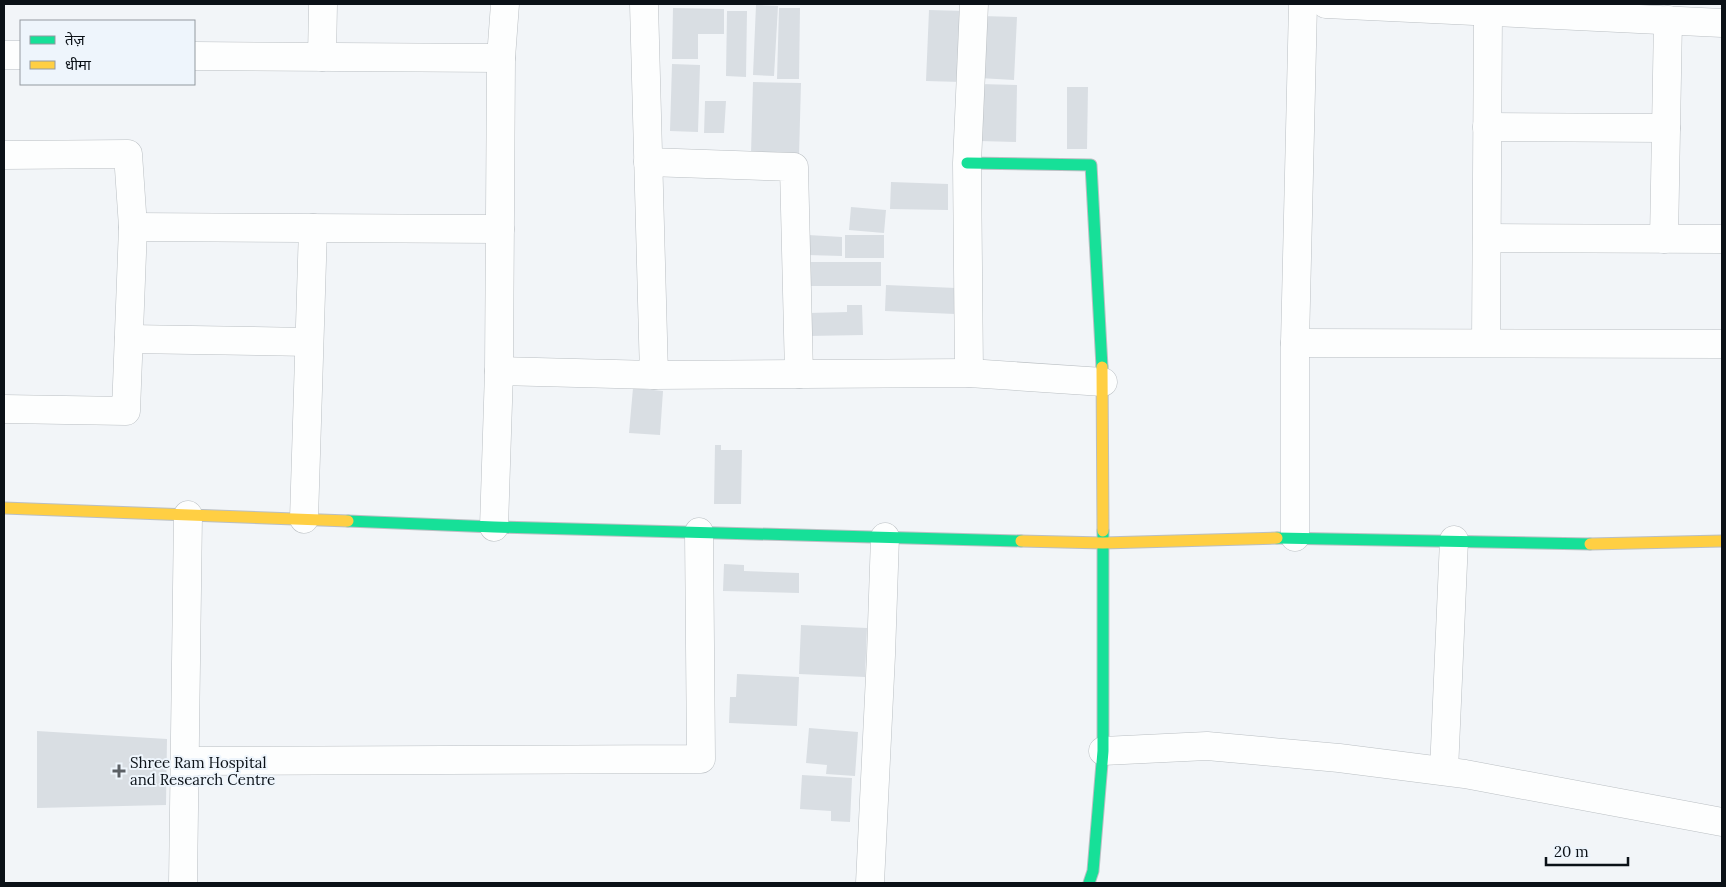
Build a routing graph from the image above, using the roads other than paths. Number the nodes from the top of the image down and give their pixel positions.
1 (323, 4) edge
2 (506, 4) edge
3 (644, 4) edge
4 (974, 4) edge
5 (1303, 4) edge
6 (1326, 4) edge
7 (1488, 11) junction
8 (1668, 20) junction
9 (1722, 23) edge
10 (4, 55) edge
11 (20, 55) edge
12 (195, 56) edge
13 (322, 57) junction
14 (502, 58) junction
15 (1487, 127) junction
16 (1666, 128) junction
17 (4, 155) edge
18 (648, 162) junction
19 (967, 163) junction
20 (134, 227) junction
21 (313, 228) junction
22 (500, 229) junction
23 (1487, 238) junction
24 (1664, 238) junction
25 (1722, 239) edge
26 (129, 339) junction
27 (309, 342) junction
28 (1486, 342) junction
29 (1295, 343) junction
30 (1722, 344) edge
31 (499, 371) junction
32 (969, 373) junction
33 (799, 374) junction
34 (654, 375) junction
35 (1103, 382) junction
36 (4, 409) edge
37 (4, 508) edge
38 (188, 515) junction
39 (304, 519) junction
40 (494, 527) junction
41 (699, 532) junction
42 (884, 537) junction
43 (1295, 537) junction
44 (1454, 540) junction
45 (1722, 541) edge
46 (1103, 543) junction
47 (1103, 751) junction
48 (184, 761) junction
49 (1444, 771) junction
50 (1722, 822) edge
51 (183, 883) edge
52 (870, 883) edge
53 (1089, 883) edge

1 - 13 street
2 - 14 street
3 - 18 street
4 - 19 street
5 - 29 street
6 - 7 street
7 - 8 street
7 - 15 street
8 - 9 street
8 - 16 street
10 - 11 street
12 - 13 street
13 - 14 street
14 - 22 street
15 - 16 street
15 - 23 street
16 - 24 street
17 - 20 street
18 - 33 street
18 - 34 street
19 - 32 street
19 - 35 street
20 - 21 street
20 - 26 street
21 - 22 street
21 - 27 street
22 - 31 street
23 - 24 street
23 - 28 street
24 - 25 street
26 - 27 street
26 - 36 street
27 - 39 street
28 - 29 street
28 - 30 street
29 - 43 street
31 - 34 street
31 - 40 street
32 - 33 street
32 - 35 street
33 - 34 street
35 - 46 street
37 - 38 street
38 - 39 street
38 - 48 street
39 - 40 street
40 - 41 street
41 - 42 street
41 - 48 street
42 - 46 street
42 - 52 street
43 - 44 street
43 - 46 street
44 - 45 street
44 - 49 street
46 - 47 street
47 - 49 street
47 - 53 street
48 - 51 street
49 - 50 street

